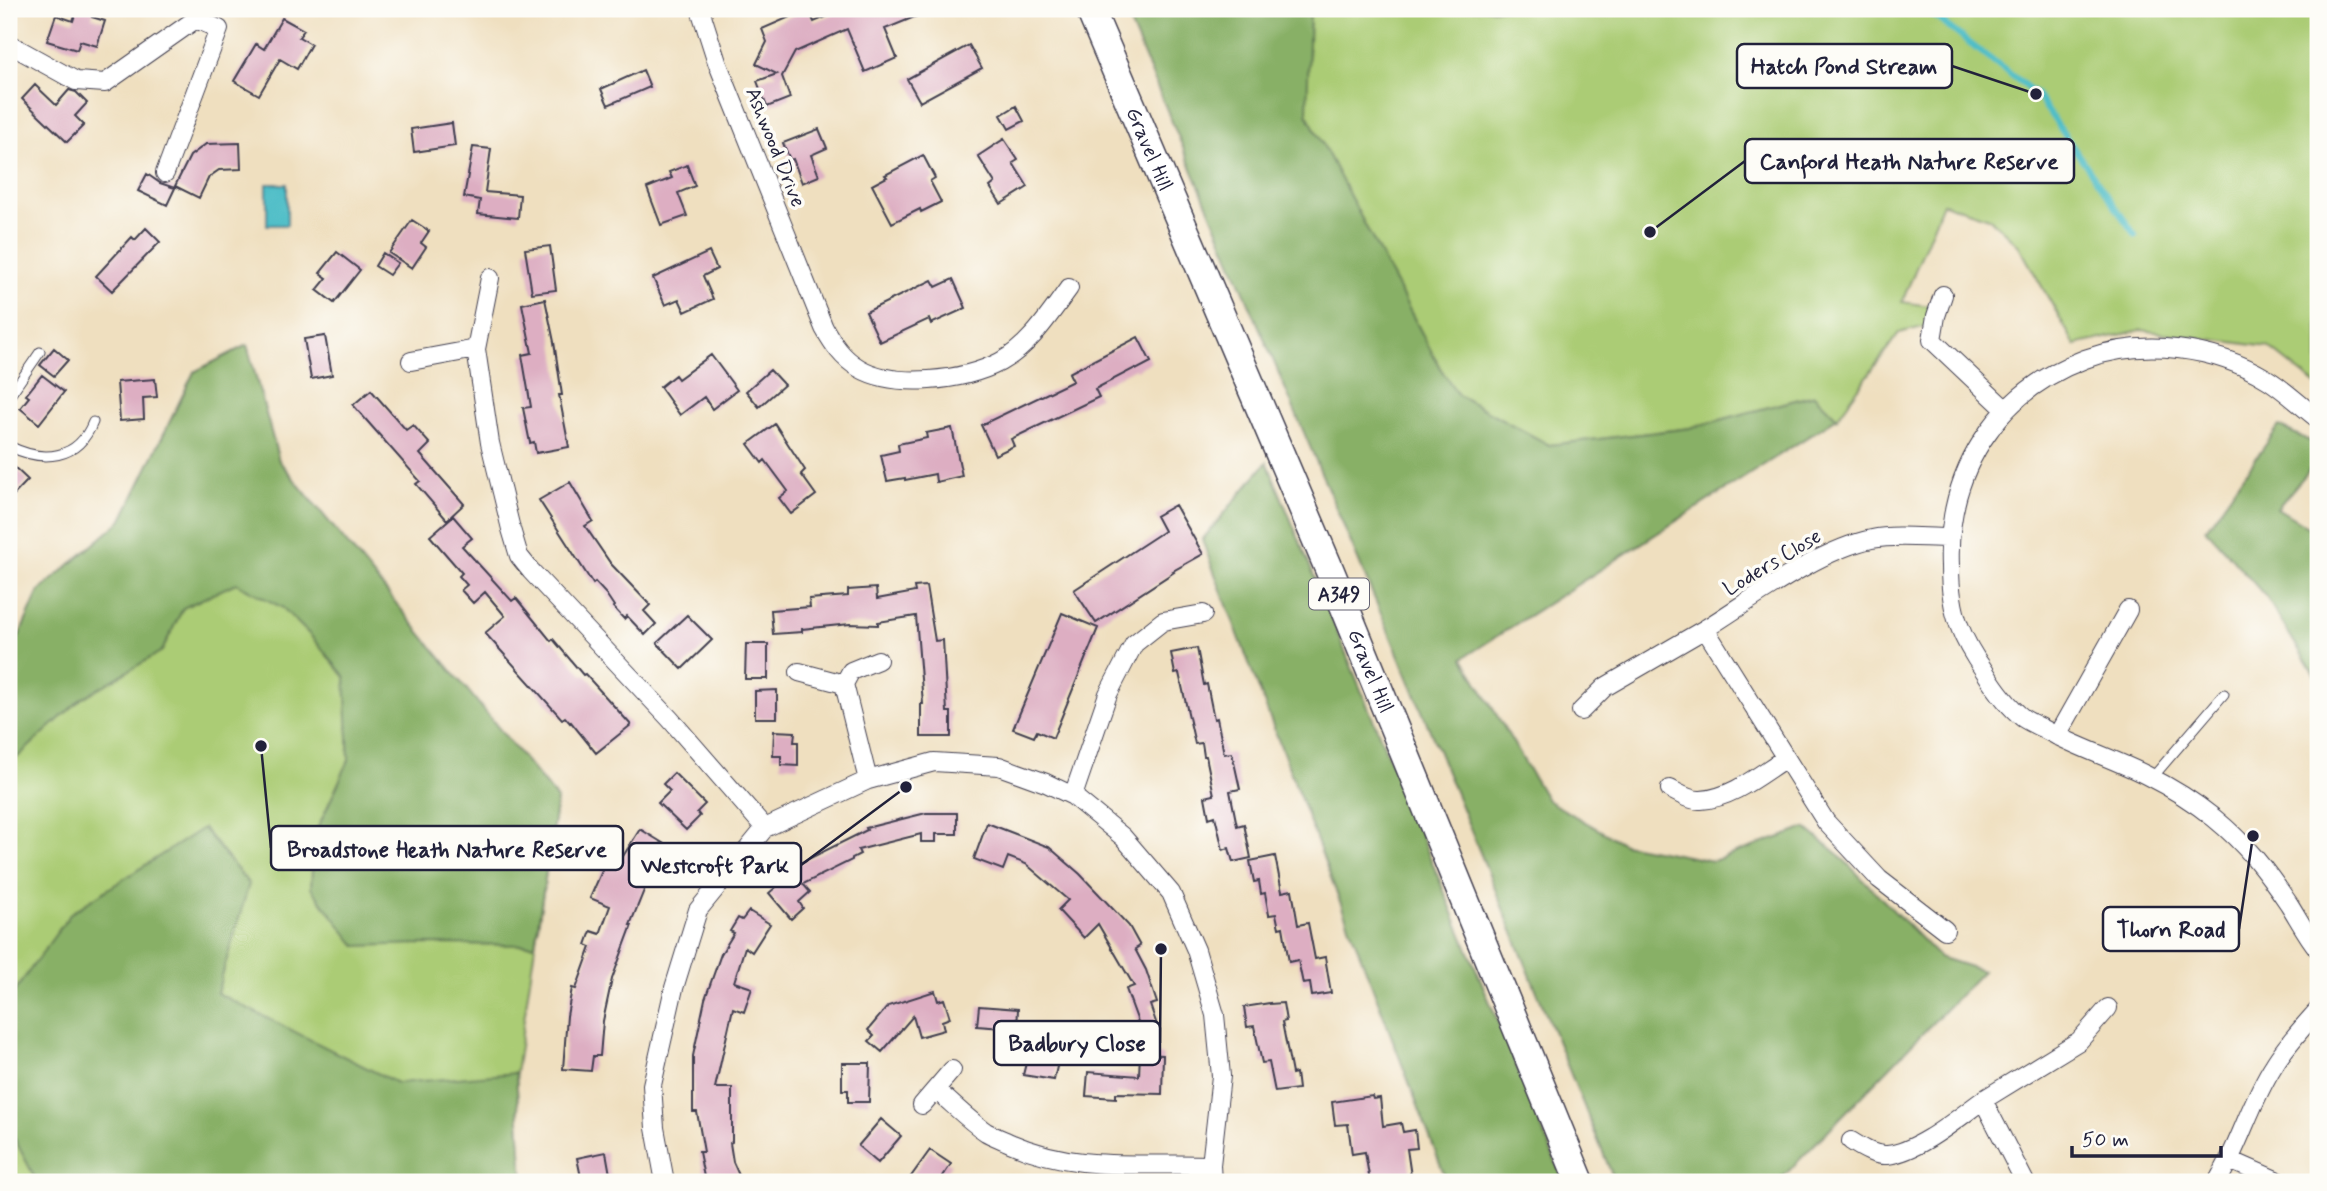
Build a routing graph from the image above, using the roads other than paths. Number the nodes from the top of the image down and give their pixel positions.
1 (700, 9) edge
2 (1090, 9) edge
3 (9, 44) edge
4 (165, 173) dead end
5 (490, 278) dead end
6 (1069, 288) dead end
7 (1943, 295) dead end
8 (476, 349) junction
9 (40, 352) dead end
10 (411, 361) dead end
11 (9, 397) edge
12 (2006, 410) junction
13 (2318, 419) edge
14 (93, 422) dead end
15 (9, 446) edge
16 (1949, 538) junction
17 (2128, 610) dead end
18 (1203, 614) dead end
19 (1705, 629) junction
20 (878, 660) dead end
21 (799, 672) dead end
22 (844, 684) junction
23 (2224, 694) dead end
24 (1581, 711) dead end
25 (2057, 736) junction
26 (1784, 760) junction
27 (2152, 778) junction
28 (868, 780) junction
29 (1671, 789) dead end
30 (1073, 796) junction
31 (765, 828) junction
32 (1945, 930) dead end
33 (2318, 949) edge
34 (2108, 1008) dead end
35 (2318, 1010) edge
36 (952, 1070) dead end
37 (936, 1090) junction
38 (1983, 1100) junction
39 (922, 1105) dead end
40 (1851, 1141) dead end
41 (2230, 1160) junction
42 (1212, 1174) edge
43 (665, 1182) edge
44 (1580, 1182) edge
45 (2025, 1182) edge
46 (2217, 1182) edge
47 (2280, 1182) edge

1 - 6 street, Ashwood Drive
2 - 44 main road, Gravel Hill / A349
3 - 4 street
5 - 8 street
7 - 12 street
8 - 10 street
8 - 31 street
9 - 11 lane
12 - 13 street
12 - 16 street
14 - 15 lane
16 - 19 street, Loders Close
16 - 25 street
17 - 25 street
18 - 30 street
19 - 24 street, Loders Close
19 - 26 street
20 - 22 street
21 - 22 street
22 - 28 street
23 - 27 lane
25 - 27 street
26 - 29 street
26 - 32 street
27 - 33 street
28 - 30 street
28 - 31 street
30 - 42 street
31 - 43 street
34 - 38 street
35 - 41 street
36 - 37 street
37 - 39 street
37 - 42 street
38 - 40 street
38 - 45 street
41 - 46 street
41 - 47 street

